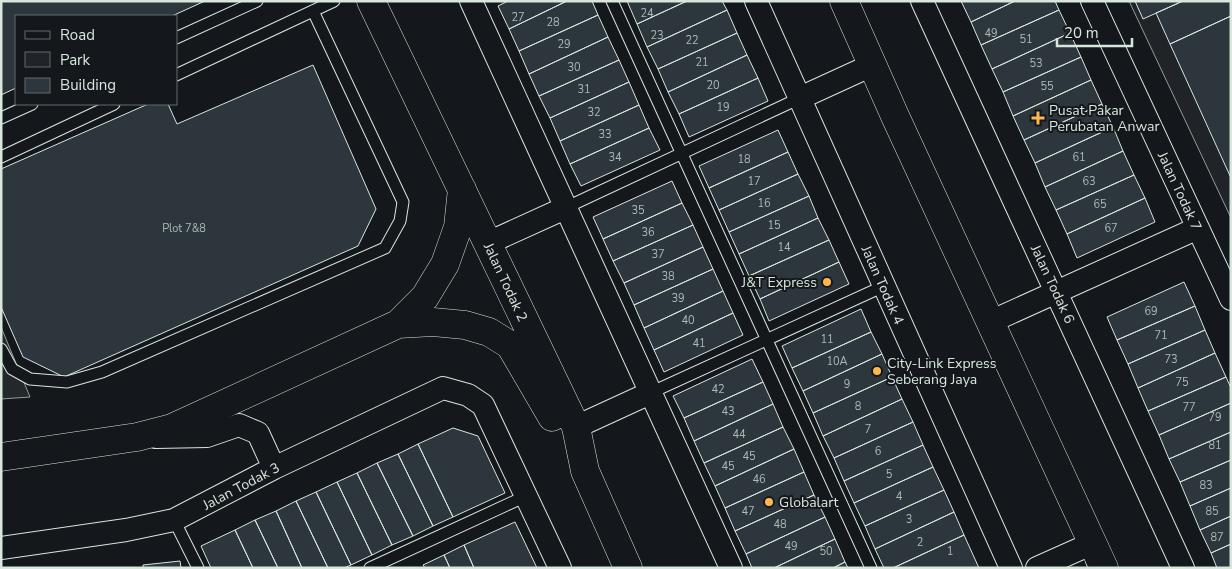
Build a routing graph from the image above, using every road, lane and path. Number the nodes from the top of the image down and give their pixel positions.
1 (257, 1) edge
2 (334, 1) edge
3 (371, 1) edge
4 (471, 1) edge
5 (612, 1) edge
6 (756, 1) edge
7 (844, 1) edge
8 (922, 1) edge
9 (1092, 1) edge
10 (313, 11) junction
11 (178, 37) edge
12 (872, 65) junction
13 (178, 74) edge
14 (800, 98) junction
15 (30, 105) edge
16 (112, 105) edge
17 (1, 118) edge
18 (681, 152) junction
19 (1, 156) edge
20 (462, 188) junction
21 (565, 208) junction
22 (1198, 228) junction
23 (488, 243) junction
24 (884, 286) junction
25 (1057, 292) junction
26 (1230, 295) edge
27 (990, 322) junction
28 (398, 324) junction
29 (767, 339) junction
30 (1, 349) edge
31 (650, 393) junction
32 (576, 426) junction
33 (137, 437) junction
34 (4, 459) edge
35 (274, 468) junction
36 (585, 471) junction
37 (526, 496) junction
38 (174, 520) junction
39 (1, 548) edge
40 (1096, 555) edge
41 (198, 568) edge
42 (370, 568) edge
43 (560, 568) edge
44 (628, 568) edge
45 (731, 568) edge
46 (871, 568) edge
47 (1011, 568) edge
48 (1037, 568) edge
49 (1104, 568) edge
50 (1183, 568) edge

1 - 11 lane
2 - 10 lane
3 - 20 street, Jalan Todak 2
4 - 21 street
5 - 18 lane
6 - 14 street, Jalan Todak 4
7 - 12 street
8 - 25 street, Jalan Todak 6
9 - 22 street, Jalan Todak 7
10 - 13 lane
10 - 30 lane
12 - 14 street
12 - 27 street
14 - 18 lane
14 - 24 street, Jalan Todak 4
15 - 17 lane
16 - 19 lane
18 - 21 lane
18 - 29 lane
20 - 23 street, Jalan Todak 2
20 - 28 street
21 - 23 street
21 - 31 street
22 - 25 street
22 - 26 street, Jalan Todak 7
23 - 32 street, Jalan Todak 2
24 - 29 lane
24 - 47 street, Jalan Todak 4
25 - 27 street
25 - 50 street, Jalan Todak 6
27 - 40 street
28 - 33 street
28 - 36 street
29 - 31 lane
29 - 46 lane
31 - 32 street
31 - 45 street
32 - 36 street, Jalan Todak 2
33 - 34 street
33 - 35 street
35 - 37 street, Jalan Todak 3
35 - 38 street, Jalan Todak 3
36 - 44 street, Jalan Todak 2
37 - 42 lane
37 - 43 street
38 - 39 street, Jalan Todak 3
38 - 41 lane
40 - 48 street
40 - 49 street

